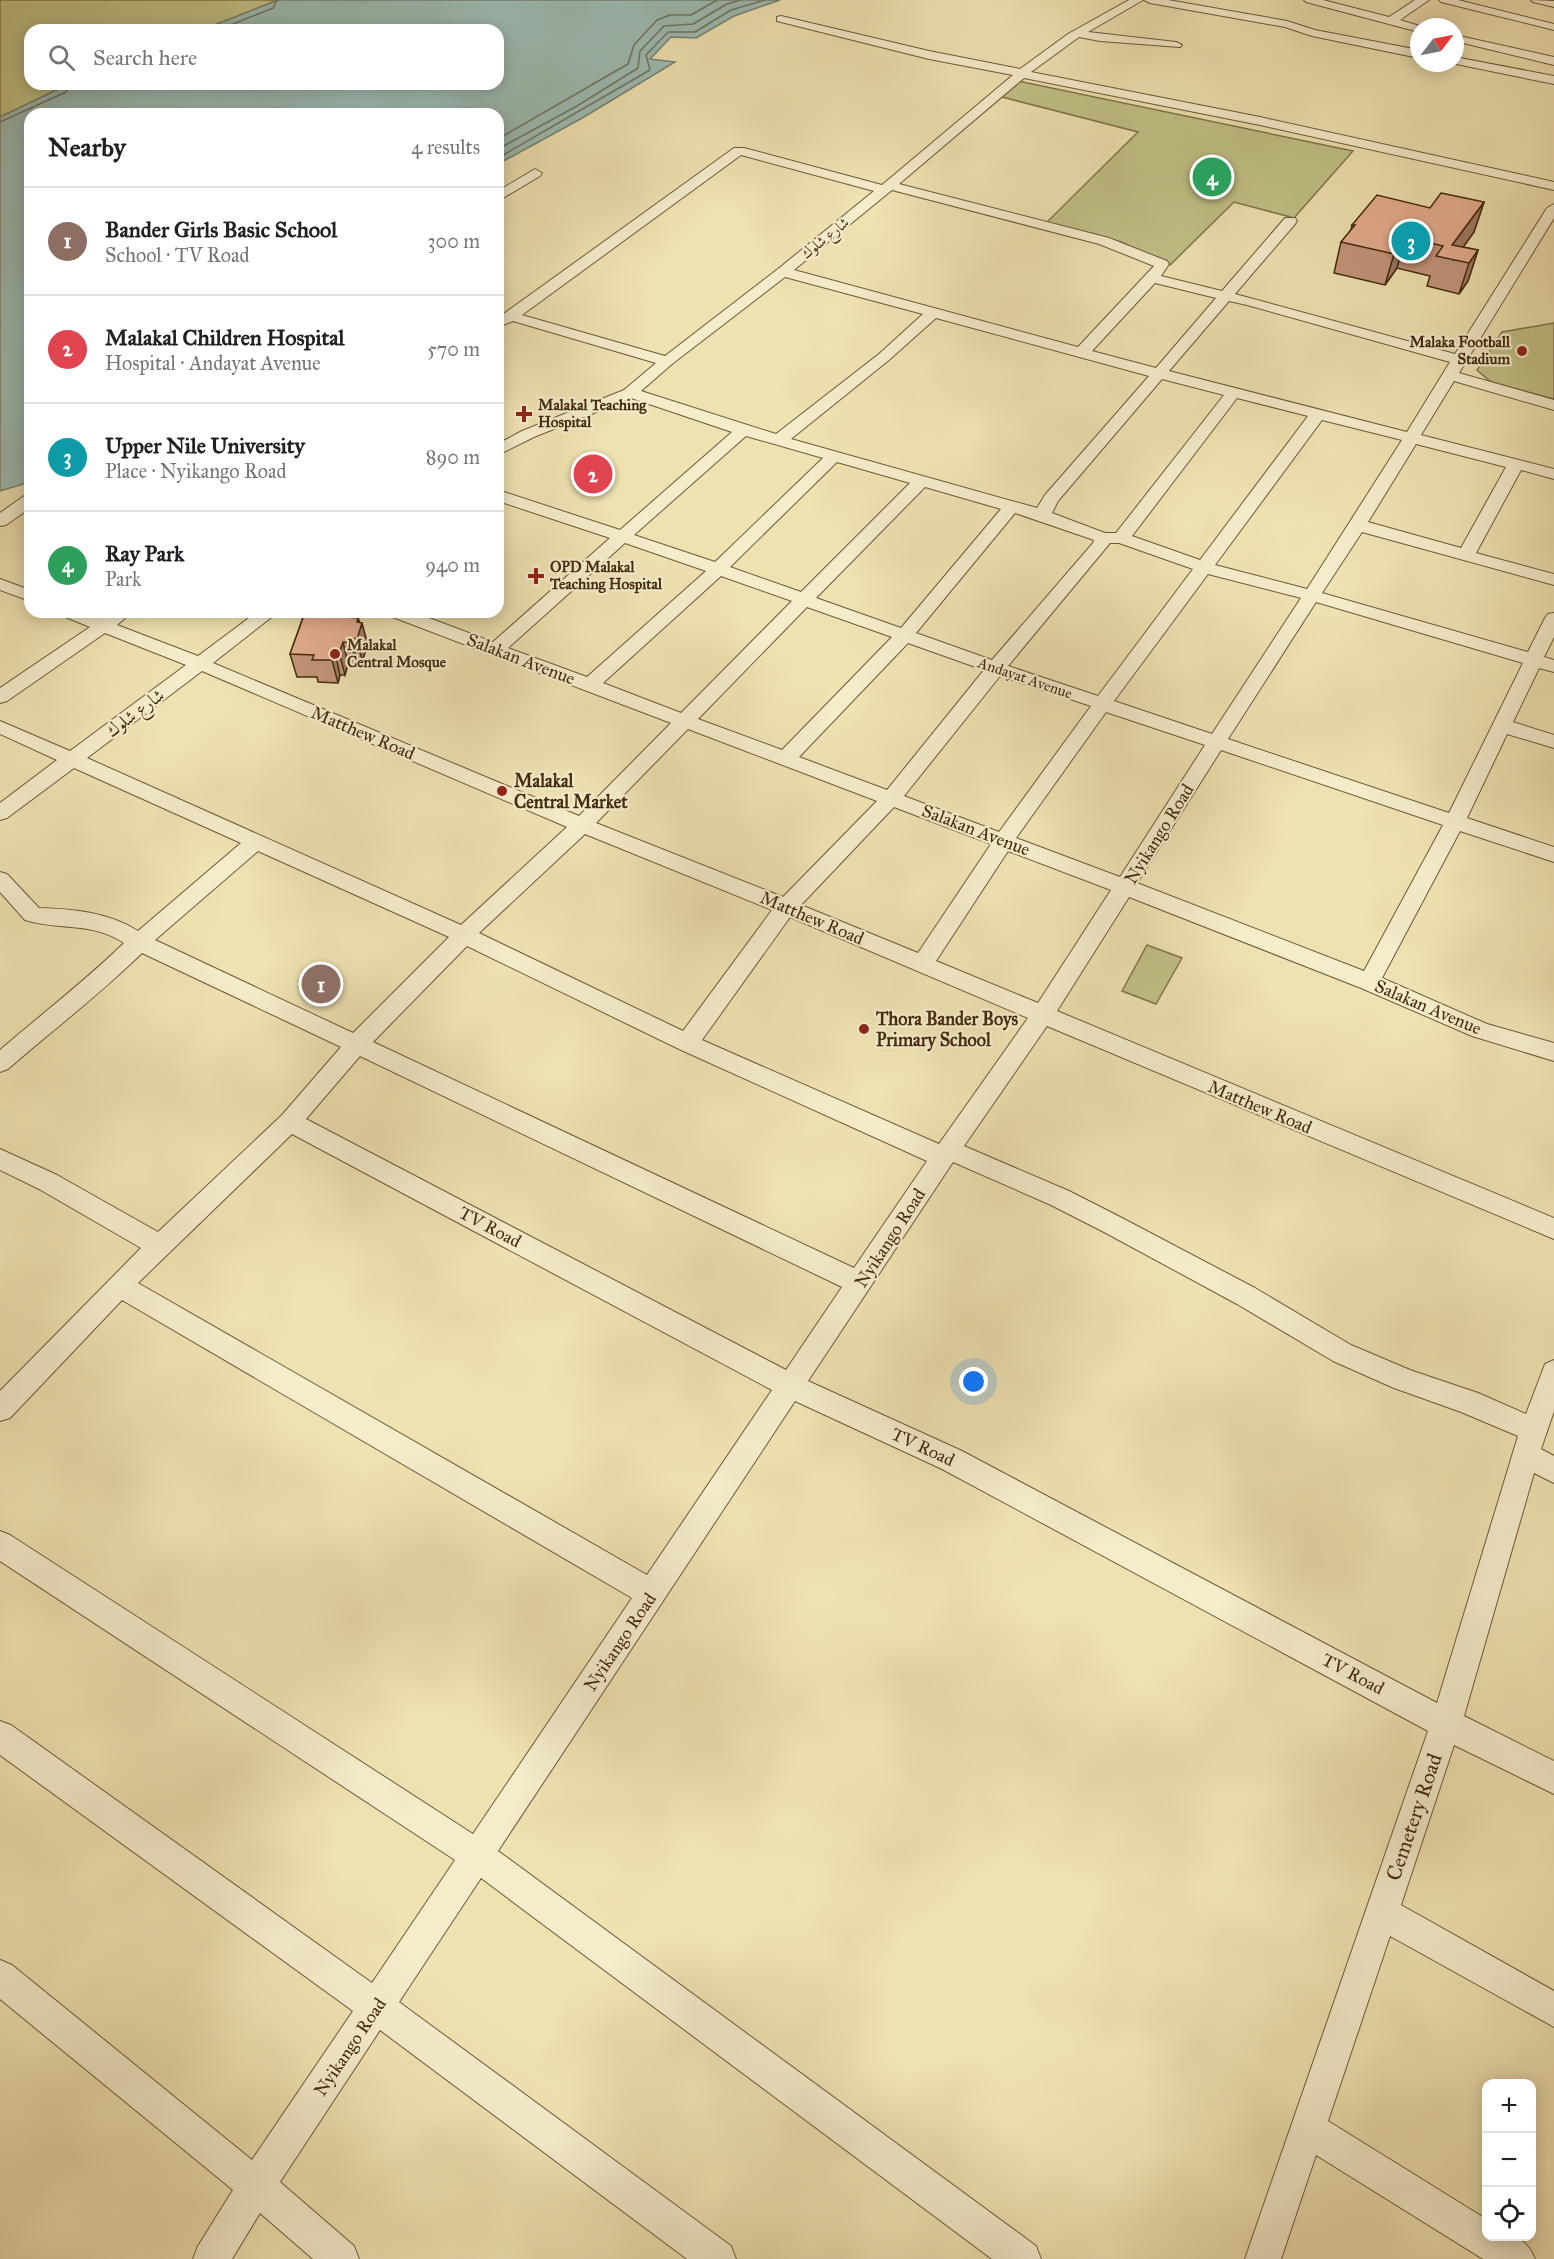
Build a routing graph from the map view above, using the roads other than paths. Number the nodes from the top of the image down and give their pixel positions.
1 (1150, 0) edge
2 (1310, 0) edge
3 (1423, 0) edge
4 (1445, 0) edge
5 (1537, 0) edge
6 (1130, 1) edge
7 (1326, 2) edge
8 (1554, 4) edge
9 (781, 18) dead end
10 (1391, 21) junction
11 (1410, 26) edge
12 (1554, 27) edge
13 (1077, 33) junction
14 (1464, 37) edge
15 (1176, 45) dead end
16 (1554, 50) edge
17 (1410, 52) edge
18 (1541, 58) junction
19 (1554, 61) edge
20 (1464, 63) edge
21 (1024, 72) junction
22 (1554, 80) edge
23 (535, 174) dead end
24 (1554, 186) edge
25 (887, 188) junction
26 (504, 193) edge
27 (1554, 208) edge
28 (1290, 221) dead end
29 (783, 272) junction
30 (1152, 278) junction
31 (1226, 296) junction
32 (933, 314) junction
33 (511, 316) junction
34 (504, 321) edge
35 (1081, 353) junction
36 (667, 361) junction
37 (1454, 367) junction
38 (1157, 373) junction
39 (630, 393) junction
40 (1233, 393) junction
41 (1554, 405) edge
42 (1318, 414) junction
43 (743, 430) junction
44 (1411, 437) junction
45 (779, 440) junction
46 (504, 447) edge
47 (834, 456) junction
48 (1516, 464) junction
49 (1554, 474) edge
50 (920, 482) junction
51 (504, 497) edge
52 (24, 508) edge
53 (1010, 508) junction
54 (1042, 515) junction
55 (0, 521) edge
56 (1358, 525) junction
57 (623, 536) junction
58 (1112, 538) junction
59 (1466, 555) junction
60 (1206, 568) junction
61 (718, 569) junction
62 (1554, 580) edge
63 (4, 590) edge
64 (24, 595) edge
65 (1311, 595) junction
66 (804, 600) junction
67 (84, 618) edge
68 (114, 618) edge
69 (261, 618) edge
70 (413, 618) edge
71 (1554, 618) edge
72 (103, 626) junction
73 (904, 636) junction
74 (497, 648) junction
75 (1532, 660) junction
76 (200, 664) junction
77 (1554, 666) edge
78 (996, 668) junction
79 (590, 685) junction
80 (0, 698) edge
81 (1102, 704) junction
82 (683, 722) junction
83 (1501, 725) junction
84 (0, 727) edge
85 (1216, 742) junction
86 (1554, 742) edge
87 (74, 759) junction
88 (785, 759) junction
89 (891, 798) junction
90 (0, 813) edge
91 (1455, 821) junction
92 (582, 825) junction
93 (1005, 841) junction
94 (255, 842) junction
95 (1554, 855) edge
96 (0, 879) edge
97 (1125, 887) junction
98 (786, 907) junction
99 (464, 935) junction
100 (139, 942) junction
101 (922, 964) junction
102 (1369, 982) junction
103 (1042, 1016) junction
104 (687, 1042) junction
105 (357, 1044) junction
106 (1554, 1052) edge
107 (0, 1064) edge
108 (290, 1122) junction
109 (946, 1153) junction
110 (0, 1159) edge
111 (1554, 1229) edge
112 (160, 1246) junction
113 (860, 1283) junction
114 (119, 1285) junction
115 (1554, 1372) edge
116 (792, 1387) junction
117 (0, 1409) edge
118 (1529, 1443) junction
119 (1554, 1470) edge
120 (0, 1545) edge
121 (652, 1594) junction
122 (1446, 1724) junction
123 (0, 1736) edge
124 (1554, 1778) edge
125 (478, 1856) junction
126 (1381, 1912) junction
127 (0, 1977) edge
128 (377, 2007) junction
129 (1554, 2010) edge
130 (1307, 2128) junction
131 (256, 2186) junction
132 (211, 2259) edge
133 (341, 2259) edge
134 (718, 2259) edge
135 (1023, 2259) edge
136 (1263, 2259) edge
137 (1517, 2259) edge

1 - 17 street
2 - 7 street
3 - 10 street
4 - 12 street
5 - 8 street
6 - 13 street, شارع شلوك
7 - 10 street
9 - 21 street
10 - 11 street
13 - 15 street
13 - 21 street, شارع شلوك
14 - 18 street
16 - 18 street
18 - 19 street
20 - 22 street
21 - 24 street
21 - 25 street, شارع شلوك
23 - 26 street
25 - 29 street, شارع شلوك
25 - 30 street
25 - 33 street
27 - 37 street, Nyikango Road
28 - 31 street
29 - 32 street
29 - 36 street, شارع شلوك
30 - 31 street
30 - 35 street
31 - 37 street
31 - 38 street
32 - 35 street
32 - 45 street
33 - 34 street
33 - 36 street
35 - 38 street
36 - 39 street, شارع شلوك
37 - 41 street
37 - 44 street, Nyikango Road
38 - 40 street
38 - 54 street
39 - 43 street
39 - 46 street, شارع شلوك
40 - 42 street
40 - 58 street
42 - 44 street
42 - 60 street
43 - 45 street
43 - 57 street
44 - 48 street
44 - 56 street, Nyikango Road
45 - 47 street
47 - 50 street
47 - 61 street
48 - 49 street
48 - 59 street
50 - 53 street
50 - 66 street
51 - 57 street, Andayat Avenue
52 - 55 street
53 - 54 street
53 - 73 street
54 - 58 street
56 - 59 street
56 - 65 street, Nyikango Road
57 - 61 street, Andayat Avenue
57 - 74 street
58 - 60 street
58 - 78 street
59 - 62 street
60 - 65 street
60 - 81 street
61 - 66 street, Andayat Avenue
61 - 79 street
63 - 64 street
65 - 75 street
65 - 85 street, Nyikango Road
66 - 73 street, Andayat Avenue
66 - 82 street
67 - 72 street, Matthew Road
68 - 72 street
69 - 76 street, شارع شلوك
70 - 74 street, Salakan Avenue
71 - 75 street
72 - 76 street, Matthew Road
72 - 80 street
73 - 78 street, Andayat Avenue
73 - 88 street
74 - 79 street, Salakan Avenue
75 - 77 street
75 - 83 street
76 - 87 street, شارع شلوك
76 - 92 street, Matthew Road
78 - 81 street, Andayat Avenue
78 - 89 street
79 - 82 street, Salakan Avenue
81 - 85 street, Andayat Avenue
81 - 93 street
82 - 88 street, Salakan Avenue
82 - 92 street
83 - 86 street
83 - 91 street
84 - 87 street
85 - 91 street, Andayat Avenue
85 - 97 street, Nyikango Road
87 - 90 street, شارع شلوك
87 - 94 street
88 - 89 street, Salakan Avenue
89 - 93 street, Salakan Avenue
89 - 98 street
91 - 95 street, Andayat Avenue
91 - 102 street
92 - 98 street, Matthew Road
92 - 99 street
93 - 97 street, Salakan Avenue
93 - 101 street
94 - 99 street
94 - 100 street
96 - 100 street
97 - 102 street, Salakan Avenue
97 - 103 street, Nyikango Road
98 - 101 street, Matthew Road
98 - 104 street
99 - 104 street
99 - 105 street
100 - 105 street
100 - 107 street
101 - 103 street, Matthew Road
102 - 106 street, Salakan Avenue
103 - 109 street, Nyikango Road
103 - 111 street, Matthew Road
104 - 109 street
105 - 108 street
105 - 113 street
108 - 112 street
108 - 116 street, TV Road
109 - 113 street, Nyikango Road
109 - 118 street
110 - 112 street
112 - 114 street
113 - 116 street, Nyikango Road
114 - 117 street
114 - 121 street
115 - 118 street, Cemetery Road
116 - 121 street, Nyikango Road
116 - 122 street, TV Road
118 - 119 street
118 - 122 street, Cemetery Road
120 - 125 street
121 - 125 street, Nyikango Road
122 - 124 street, TV Road
122 - 126 street, Cemetery Road
123 - 128 street
125 - 128 street, Nyikango Road
125 - 135 street
126 - 129 street
126 - 130 street, Cemetery Road
127 - 131 street
128 - 131 street, Nyikango Road
128 - 134 street
130 - 136 street, Cemetery Road
130 - 137 street
131 - 132 street, Nyikango Road
131 - 133 street

